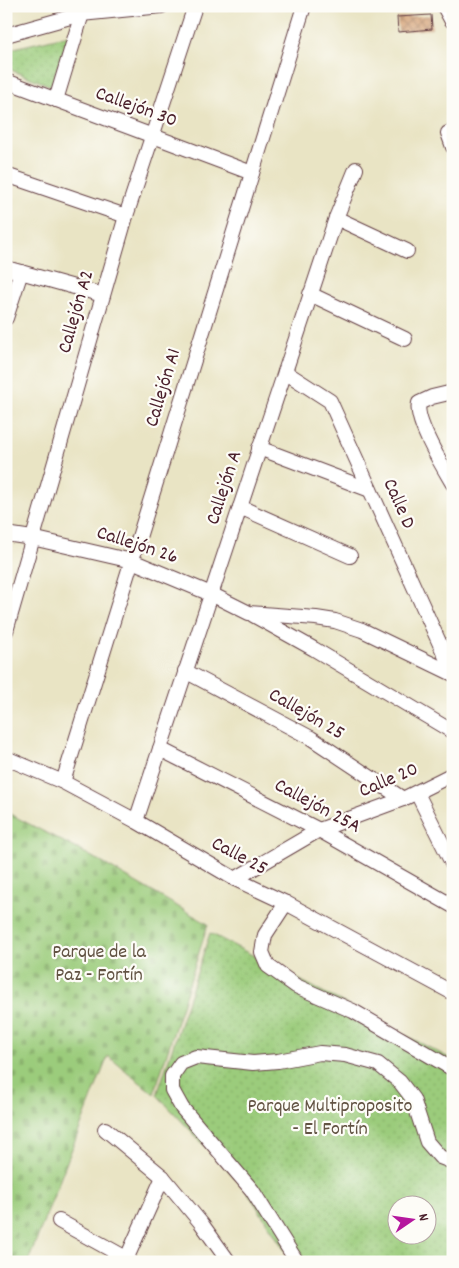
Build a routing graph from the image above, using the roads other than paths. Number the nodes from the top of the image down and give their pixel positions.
1 (162, 6) edge
2 (195, 6) edge
3 (304, 6) edge
4 (446, 6) edge
5 (83, 10) edge
6 (453, 19) edge
7 (6, 36) edge
8 (6, 81) edge
9 (56, 100) junction
10 (448, 133) dead end
11 (152, 136) junction
12 (453, 147) edge
13 (356, 169) dead end
14 (252, 173) junction
15 (6, 175) edge
16 (126, 216) junction
17 (336, 218) junction
18 (407, 251) dead end
19 (6, 268) edge
20 (21, 272) junction
21 (310, 294) junction
22 (103, 295) junction
23 (6, 318) edge
24 (405, 339) dead end
25 (285, 372) junction
26 (453, 392) edge
27 (260, 448) junction
28 (453, 484) edge
29 (370, 490) junction
30 (240, 507) junction
31 (6, 534) edge
32 (32, 538) junction
33 (350, 556) dead end
34 (132, 561) junction
35 (211, 594) junction
36 (249, 613) junction
37 (9, 616) edge
38 (6, 631) edge
39 (185, 671) junction
40 (453, 673) edge
41 (453, 732) edge
42 (160, 749) junction
43 (6, 758) edge
44 (453, 774) edge
45 (63, 782) junction
46 (417, 793) junction
47 (403, 799) junction
48 (136, 821) junction
49 (319, 830) junction
50 (453, 865) edge
51 (235, 879) junction
52 (286, 903) junction
53 (453, 906) edge
54 (453, 993) edge
55 (453, 1069) edge
56 (106, 1129) dead end
57 (453, 1162) edge
58 (163, 1177) junction
59 (59, 1221) dead end
60 (126, 1260) edge
61 (229, 1262) edge
62 (297, 1262) edge

1 - 5 street
2 - 11 street, Callejón A2
3 - 14 street, Callejón A1
4 - 6 street
5 - 7 street
5 - 9 street
8 - 9 street, Callejón 30
9 - 11 street, Callejón 30
10 - 12 street
11 - 14 street, Callejón 30
11 - 16 street, Callejón A2
13 - 17 street, Callejón A
14 - 34 street, Callejón A1
15 - 16 street
16 - 22 street, Callejón A2
17 - 18 street
17 - 21 street, Callejón A
19 - 20 street
20 - 22 street
20 - 23 street
21 - 24 street
21 - 25 street, Callejón A
22 - 32 street, Callejón A2
25 - 27 street, Callejón A
25 - 29 street, Calle D
26 - 28 street
27 - 29 street
27 - 30 street, Callejón A
29 - 40 street, Calle D
30 - 33 street
30 - 35 street, Callejón A
31 - 32 street, Callejón 26
32 - 34 street, Callejón 26
32 - 37 street, Callejón A2
34 - 35 street, Callejón 26
34 - 45 street, Callejón A1
35 - 36 street, Callejón 26
35 - 39 street, Callejón A
36 - 40 street, Callejón 26
36 - 41 street, Callejón 26
37 - 38 street, Callejón A2
39 - 42 street, Callejón A
39 - 47 street, Callejón 25
42 - 48 street, Callejón A
42 - 49 street, Callejón 25A
43 - 45 street, Calle 25
44 - 46 street, Calle 20
45 - 48 street, Calle 25
46 - 47 street, Calle 20
46 - 50 street
47 - 49 street, Calle 20
48 - 51 street, Calle 25
49 - 51 street, Calle 20
49 - 53 street, Callejón 25A
51 - 52 street, Calle 25
52 - 54 street, Calle 25
52 - 55 street
56 - 58 street
57 - 62 street
58 - 60 street
58 - 61 street
59 - 60 street

